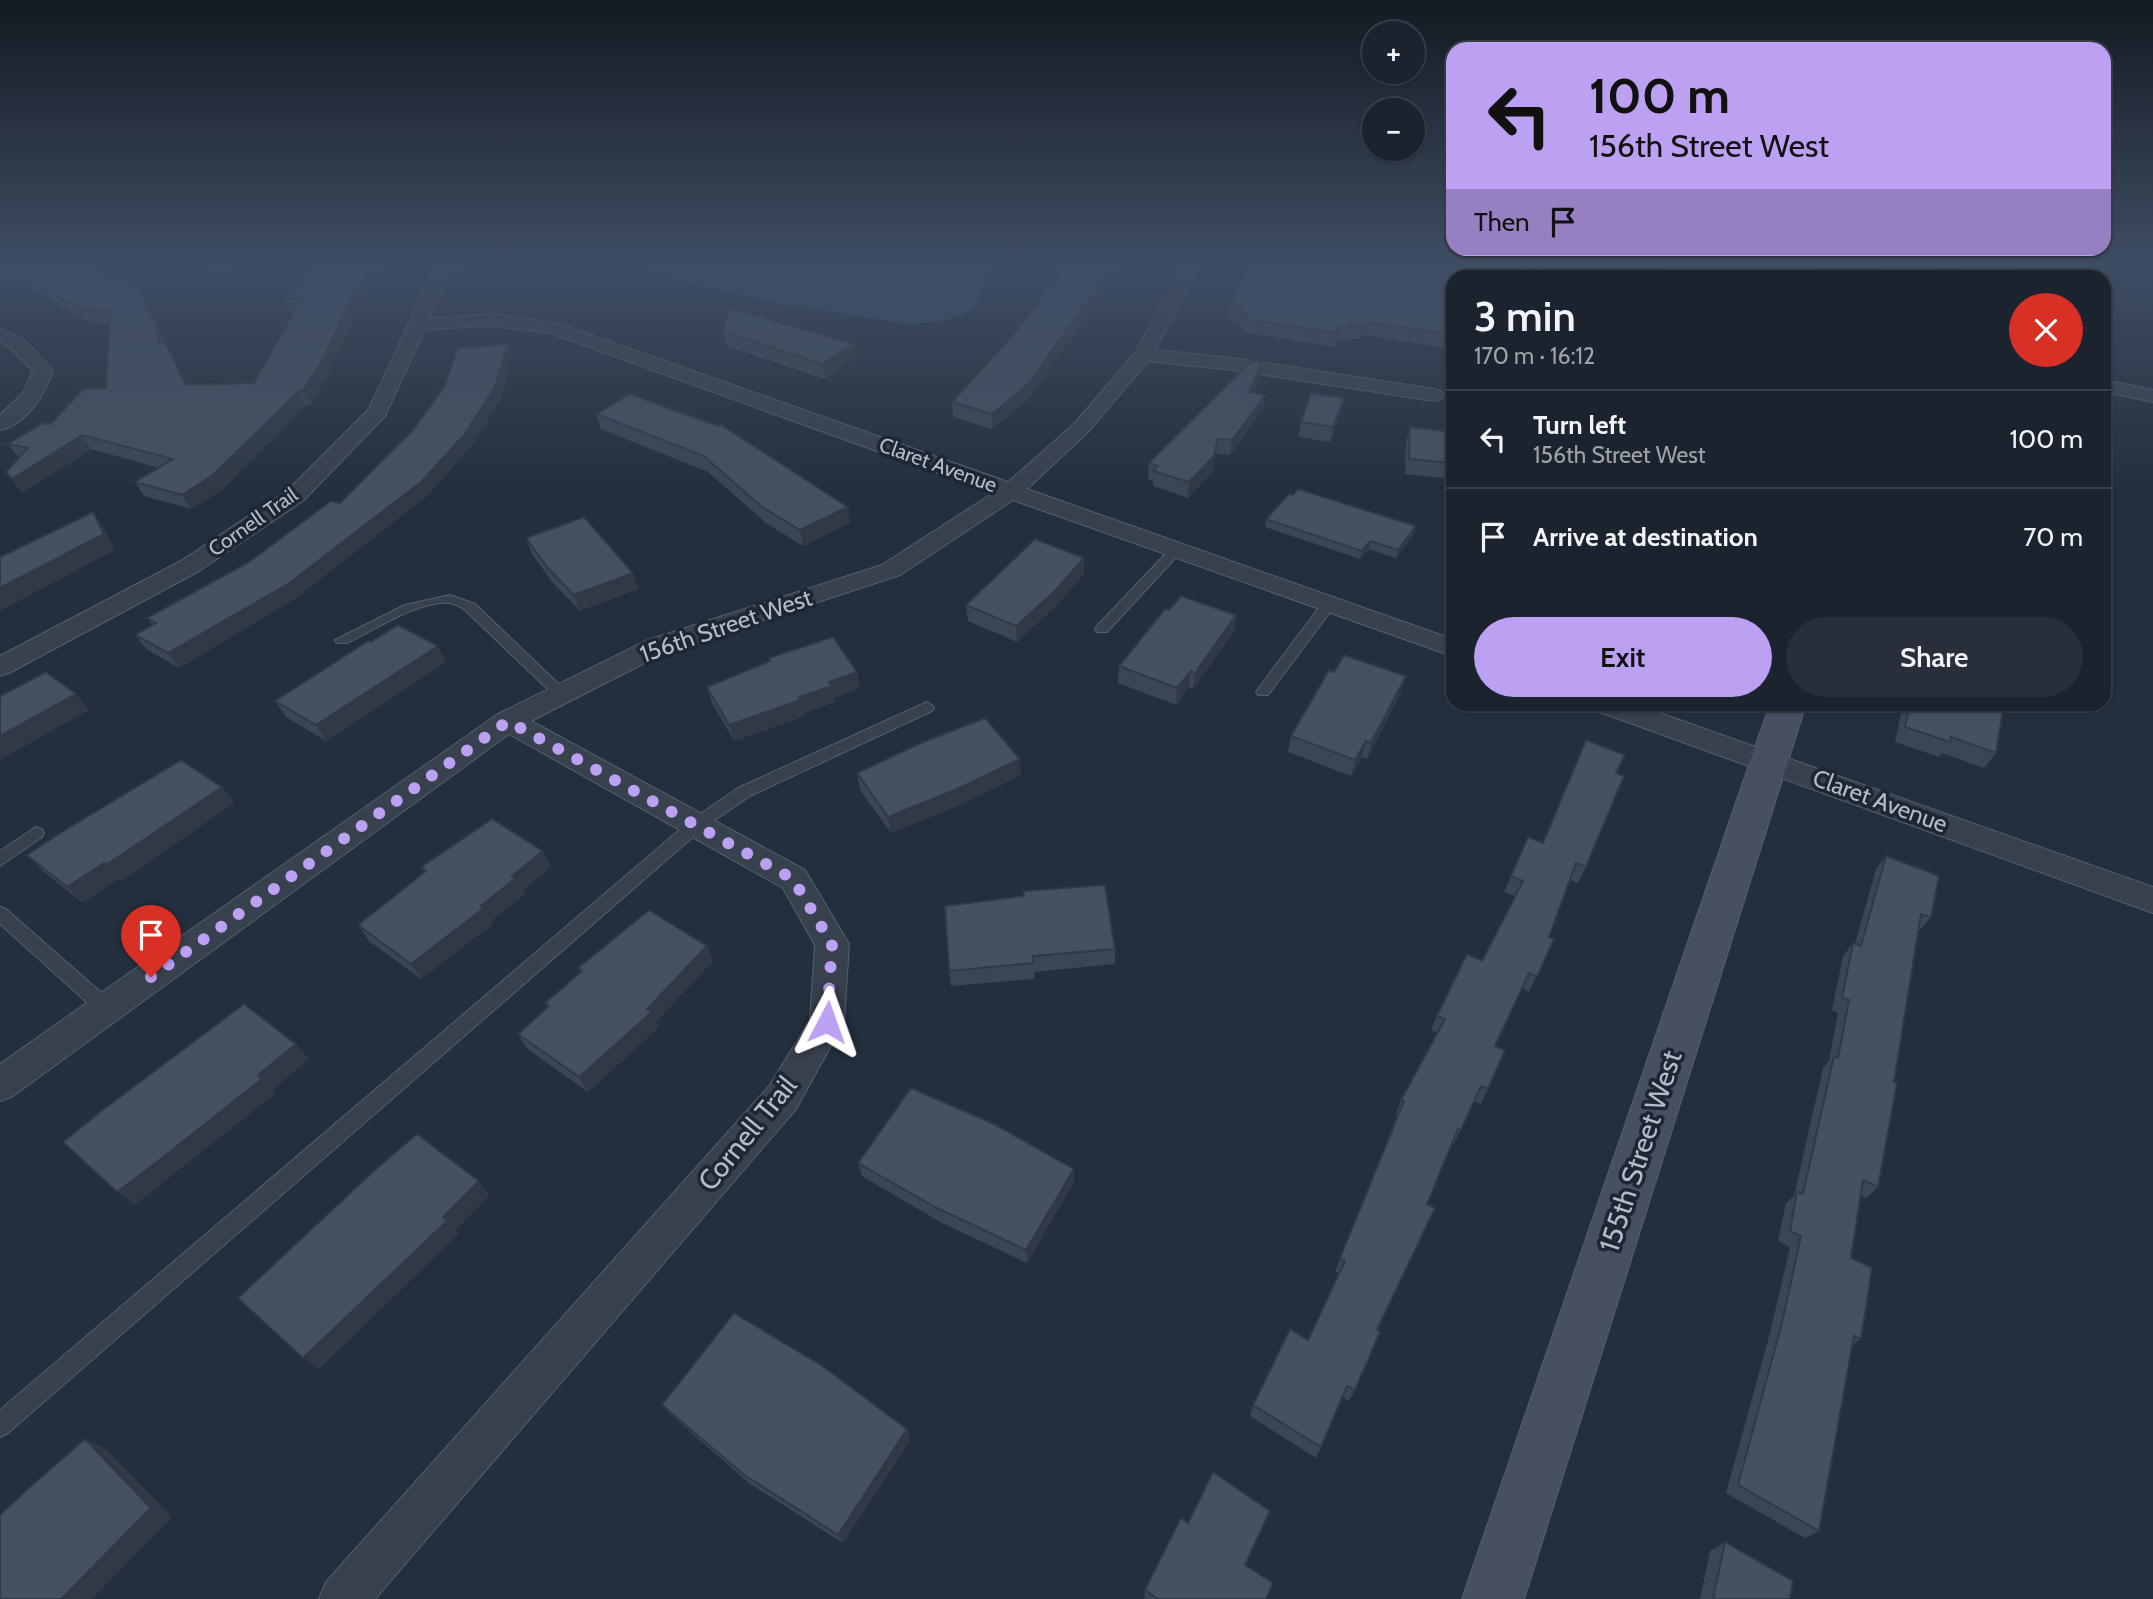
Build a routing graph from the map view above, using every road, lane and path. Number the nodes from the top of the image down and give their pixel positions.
1 (7, 339) edge
2 (411, 339) edge
3 (583, 339) edge
4 (1152, 339) edge
5 (1143, 355) junction
6 (2111, 387) edge
7 (1434, 395) dead end
8 (2153, 396) edge
9 (0, 424) edge
10 (1011, 491) junction
11 (1176, 550) junction
12 (1329, 604) junction
13 (1102, 629) dead end
14 (342, 640) dead end
15 (1446, 647) edge
16 (0, 667) edge
17 (1263, 692) dead end
18 (561, 694) junction
19 (927, 707) dead end
20 (1627, 711) edge
21 (1785, 711) edge
22 (508, 721) junction
23 (1767, 761) junction
24 (696, 825) junction
25 (36, 833) dead end
26 (0, 860) edge
27 (2153, 900) edge
28 (0, 914) edge
29 (107, 1009) junction
30 (0, 1085) edge
31 (0, 1425) edge
32 (343, 1599) edge
33 (1493, 1599) edge

1 - 9 street
2 - 16 street, Cornell Trail
3 - 10 street, Claret Avenue
4 - 5 street, 156th Street West
5 - 7 street
5 - 10 street, 156th Street West
6 - 8 street
10 - 11 street, Claret Avenue
10 - 18 street, 156th Street West
11 - 12 street, Claret Avenue
11 - 13 lane
12 - 15 street, Claret Avenue
12 - 17 lane
14 - 18 lane
18 - 22 street, 156th Street West
19 - 24 lane
20 - 23 street, Claret Avenue
21 - 23 street, 155th Street West
22 - 24 street, Cornell Trail
22 - 29 street, 156th Street West
23 - 27 street, Claret Avenue
23 - 33 street, 155th Street West
24 - 31 lane
24 - 32 street, Cornell Trail
25 - 26 lane
28 - 29 lane
29 - 30 street, 156th Street West

